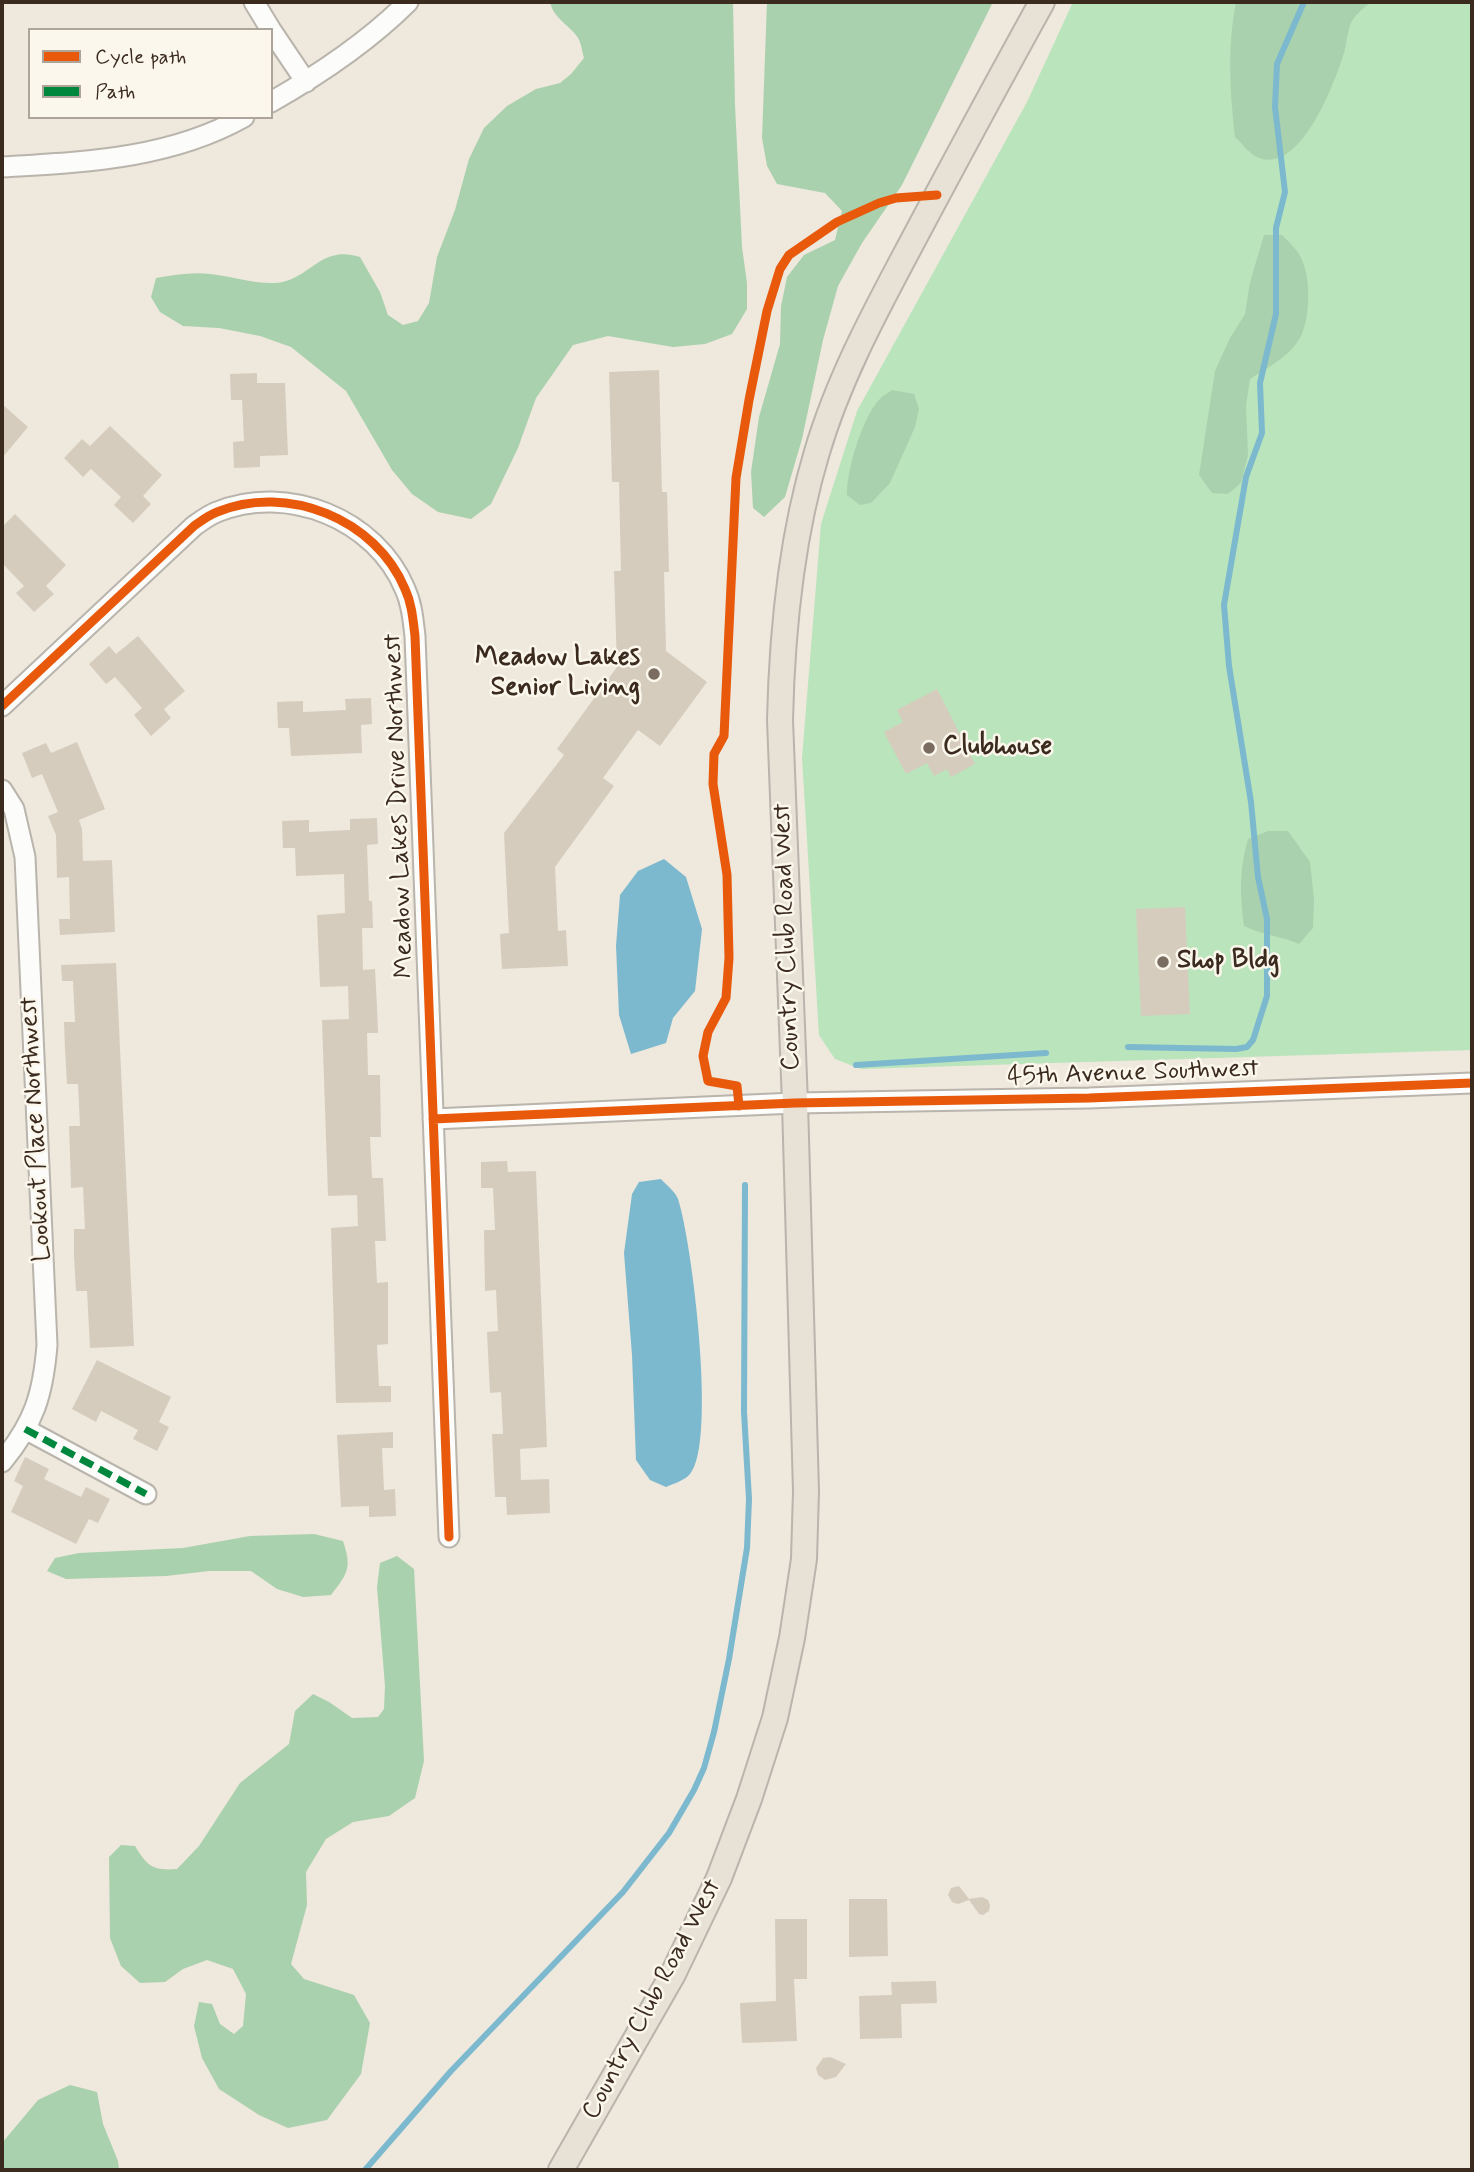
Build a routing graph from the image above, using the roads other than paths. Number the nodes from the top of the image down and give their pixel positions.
1 (254, 2) edge
2 (408, 2) edge
3 (1042, 2) edge
4 (270, 28) edge
5 (273, 33) edge
6 (306, 82) junction
7 (273, 101) edge
8 (241, 119) edge
9 (2, 167) edge
10 (2, 706) edge
11 (2, 790) edge
12 (1472, 1083) edge
13 (795, 1103) junction
14 (433, 1119) junction
15 (25, 1429) junction
16 (2, 1462) edge
17 (146, 1494) dead end
18 (449, 1537) dead end
19 (561, 2170) edge

1 - 4 street
2 - 6 street
3 - 13 main road, Country Club Road West
5 - 6 street
6 - 7 street
8 - 9 street
10 - 14 street, Meadow Lakes Drive Northwest
11 - 15 street, Lookout Place Northwest
12 - 13 street, 45th Avenue Southwest
13 - 14 street, 45th Avenue Southwest
13 - 19 main road, Country Club Road West
14 - 18 street, Meadow Lakes Drive Northwest
15 - 16 street, Lookout Place Northwest
15 - 17 street

